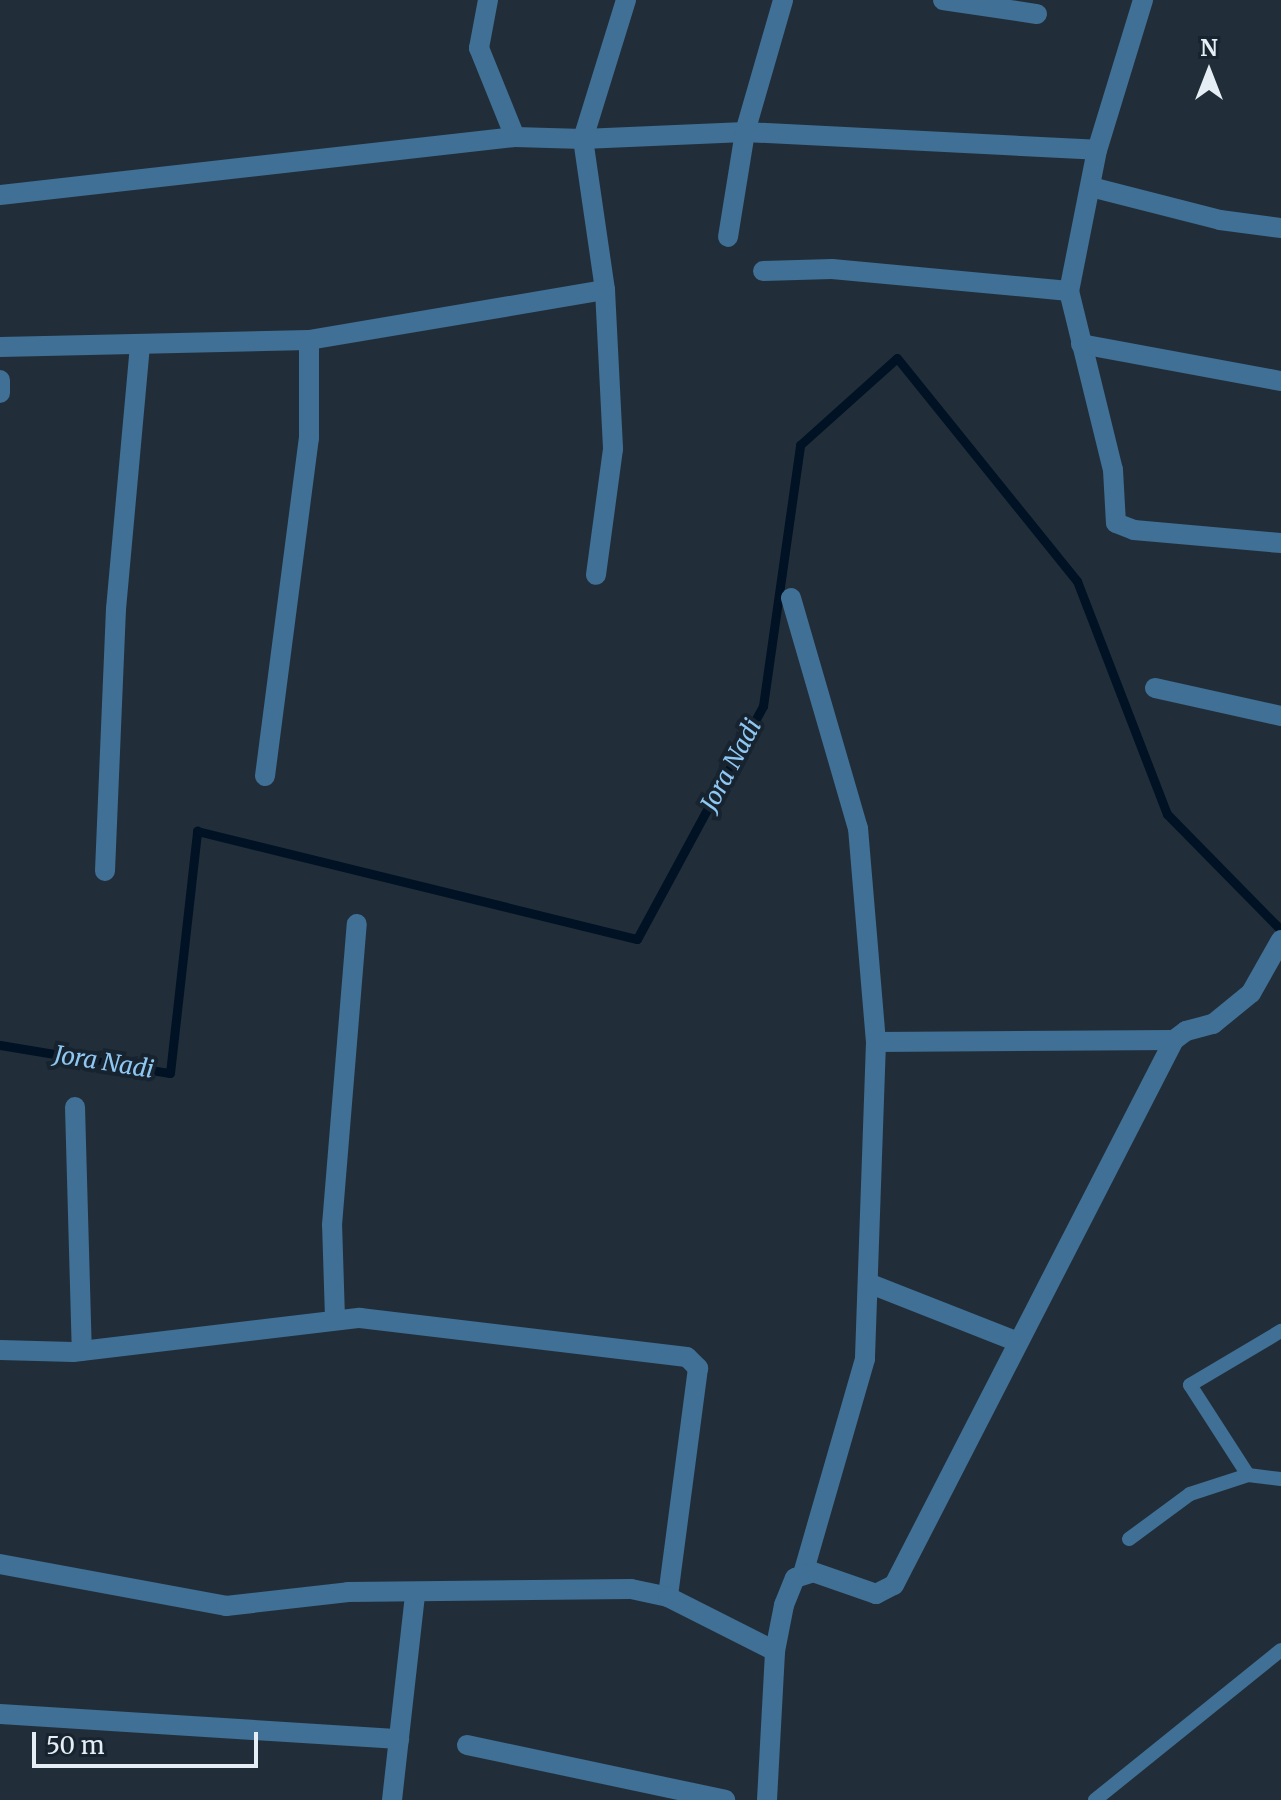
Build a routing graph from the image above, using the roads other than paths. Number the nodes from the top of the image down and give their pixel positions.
1 (488, 0) edge
2 (626, 0) edge
3 (783, 0) edge
4 (1143, 0) edge
5 (952, 1) edge
6 (1037, 14) dead end
7 (745, 132) junction
8 (515, 137) junction
9 (583, 139) junction
10 (1097, 150) junction
11 (1091, 187) junction
12 (0, 195) edge
13 (1281, 228) edge
14 (728, 237) dead end
15 (763, 271) dead end
16 (605, 290) junction
17 (1069, 291) junction
18 (309, 340) junction
19 (1081, 344) junction
20 (0, 347) edge
21 (140, 347) junction
22 (0, 380) edge
23 (1281, 381) edge
24 (0, 393) edge
25 (1281, 543) edge
26 (596, 575) dead end
27 (791, 598) dead end
28 (1155, 688) dead end
29 (1281, 716) edge
30 (265, 776) dead end
31 (105, 871) dead end
32 (357, 924) dead end
33 (1281, 940) edge
34 (1174, 1040) junction
35 (876, 1042) junction
36 (75, 1107) dead end
37 (868, 1283) junction
38 (335, 1318) junction
39 (1281, 1331) edge
40 (1018, 1342) junction
41 (0, 1350) edge
42 (82, 1351) junction
43 (1248, 1475) junction
44 (1281, 1479) edge
45 (1129, 1539) dead end
46 (0, 1564) edge
47 (803, 1574) junction
48 (415, 1594) junction
49 (668, 1597) junction
50 (1281, 1650) edge
51 (775, 1651) junction
52 (0, 1714) edge
53 (399, 1739) junction
54 (467, 1745) dead end
55 (392, 1800) edge
56 (725, 1800) edge
57 (767, 1800) edge
58 (1095, 1800) edge

1 - 8 street
2 - 9 street
3 - 7 street
4 - 10 street
5 - 6 street
7 - 9 street
7 - 10 street
7 - 14 street
8 - 9 street
8 - 12 street
9 - 16 street
10 - 11 street
11 - 13 street
11 - 17 street
15 - 17 street
16 - 18 street
16 - 26 street
17 - 19 street
18 - 21 street
18 - 30 street
19 - 23 street
19 - 25 street
20 - 21 street
21 - 31 street
22 - 24 street
27 - 35 street
28 - 29 street
32 - 38 street
33 - 34 street
34 - 35 street
34 - 40 street
35 - 37 street
36 - 42 street
37 - 40 street
37 - 47 street
38 - 42 street
38 - 49 street
39 - 43 lane
40 - 47 street
41 - 42 street
43 - 44 lane
43 - 45 lane
46 - 48 street
47 - 51 street
48 - 49 street
48 - 53 street
49 - 51 street
50 - 58 lane
51 - 57 street
52 - 53 street
53 - 55 street
54 - 56 street

